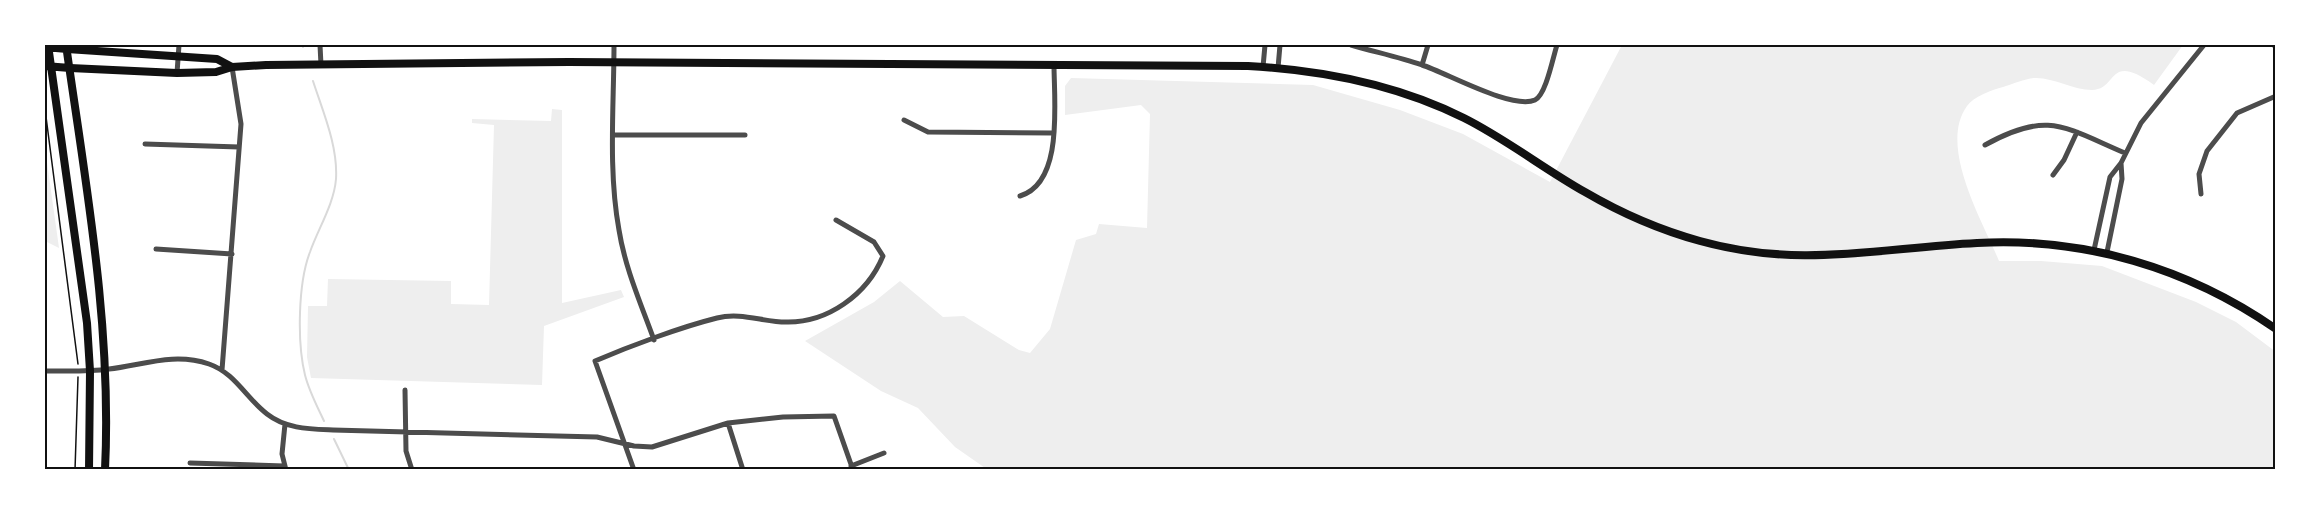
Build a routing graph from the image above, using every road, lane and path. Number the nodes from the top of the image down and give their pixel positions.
1 (179, 45) edge
2 (320, 45) edge
3 (614, 45) edge
4 (1265, 45) edge
5 (1280, 45) edge
6 (1351, 45) edge
7 (1428, 45) edge
8 (1557, 45) edge
9 (2204, 45) edge
10 (47, 46) edge
11 (67, 47) edge
12 (178, 57) junction
13 (614, 62) junction
14 (321, 65) junction
15 (1054, 65) junction
16 (1422, 65) junction
17 (48, 67) edge
18 (232, 67) junction
19 (1263, 67) junction
20 (70, 68) junction
21 (1278, 68) junction
22 (177, 74) junction
23 (2276, 96) edge
24 (45, 109) edge
25 (904, 120) dead end
26 (2077, 132) junction
27 (1053, 133) junction
28 (615, 135) junction
29 (745, 135) dead end
30 (145, 144) dead end
31 (1985, 145) dead end
32 (239, 147) junction
33 (2125, 153) junction
34 (2121, 163) junction
35 (2053, 175) dead end
36 (2201, 194) dead end
37 (1020, 196) dead end
38 (836, 220) dead end
39 (156, 249) dead end
40 (2094, 250) junction
41 (2107, 252) junction
42 (231, 254) junction
43 (2276, 328) edge
44 (654, 340) junction
45 (77, 360) dead end
46 (106, 370) junction
47 (222, 370) junction
48 (45, 371) edge
49 (90, 371) junction
50 (78, 381) dead end
51 (405, 390) dead end
52 (728, 423) junction
53 (285, 424) junction
54 (405, 434) junction
55 (626, 443) junction
56 (884, 453) dead end
57 (190, 463) dead end
58 (285, 468) edge
59 (852, 468) edge
60 (75, 470) edge
61 (89, 470) edge
62 (105, 470) edge
63 (412, 470) edge
64 (634, 470) edge
65 (743, 470) edge

1 - 12 street
2 - 14 street
3 - 13 street
4 - 19 street
5 - 21 street
6 - 16 street
7 - 16 street
8 - 16 street
9 - 33 street
10 - 11 main road
10 - 17 main road
11 - 12 main road
11 - 20 main road
12 - 18 main road
12 - 22 street
13 - 14 main road
13 - 15 main road
13 - 28 street
14 - 18 main road
15 - 19 main road
15 - 27 street
17 - 20 main road
17 - 49 main road
18 - 22 main road
18 - 32 street
19 - 21 main road
20 - 22 main road
20 - 46 main road
21 - 40 main road
23 - 36 street
24 - 45 path
25 - 27 street
26 - 31 street
26 - 33 street
26 - 35 street
27 - 37 street
28 - 29 street
28 - 44 street
30 - 32 street
32 - 42 street
33 - 34 street
34 - 40 street
34 - 41 street
38 - 44 street
39 - 42 street
40 - 41 main road
41 - 43 main road
42 - 47 street
44 - 55 street
46 - 47 street
46 - 49 street
46 - 62 main road
47 - 53 street
48 - 49 street
49 - 61 main road
50 - 60 path
51 - 54 street
52 - 55 street
52 - 59 street
52 - 65 street
53 - 54 street
53 - 58 street
54 - 55 street
54 - 63 street
55 - 64 street
56 - 59 street
57 - 58 street

